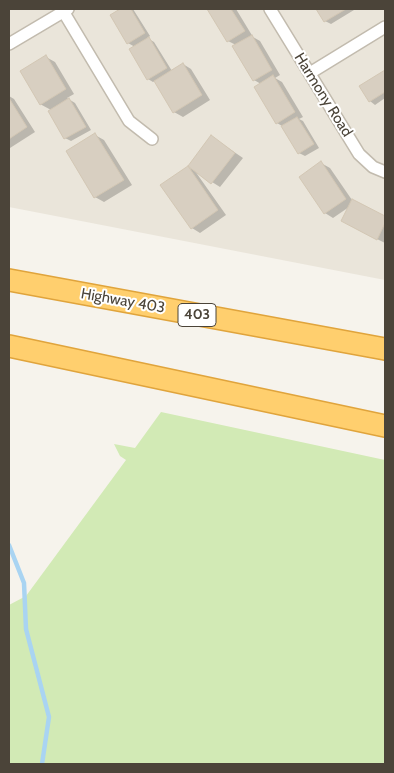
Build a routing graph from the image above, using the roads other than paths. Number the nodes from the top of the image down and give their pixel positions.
1 (270, 9) edge
2 (65, 10) edge
3 (385, 27) edge
4 (9, 44) edge
5 (310, 73) junction
6 (152, 139) dead end
7 (385, 172) edge
8 (9, 280) edge
9 (9, 346) edge
10 (385, 349) edge
11 (385, 426) edge

1 - 5 street, Harmony Road
2 - 4 street
2 - 6 street
3 - 5 street
5 - 7 street, Harmony Road
8 - 10 highway, Highway 403 / 403
9 - 11 highway

